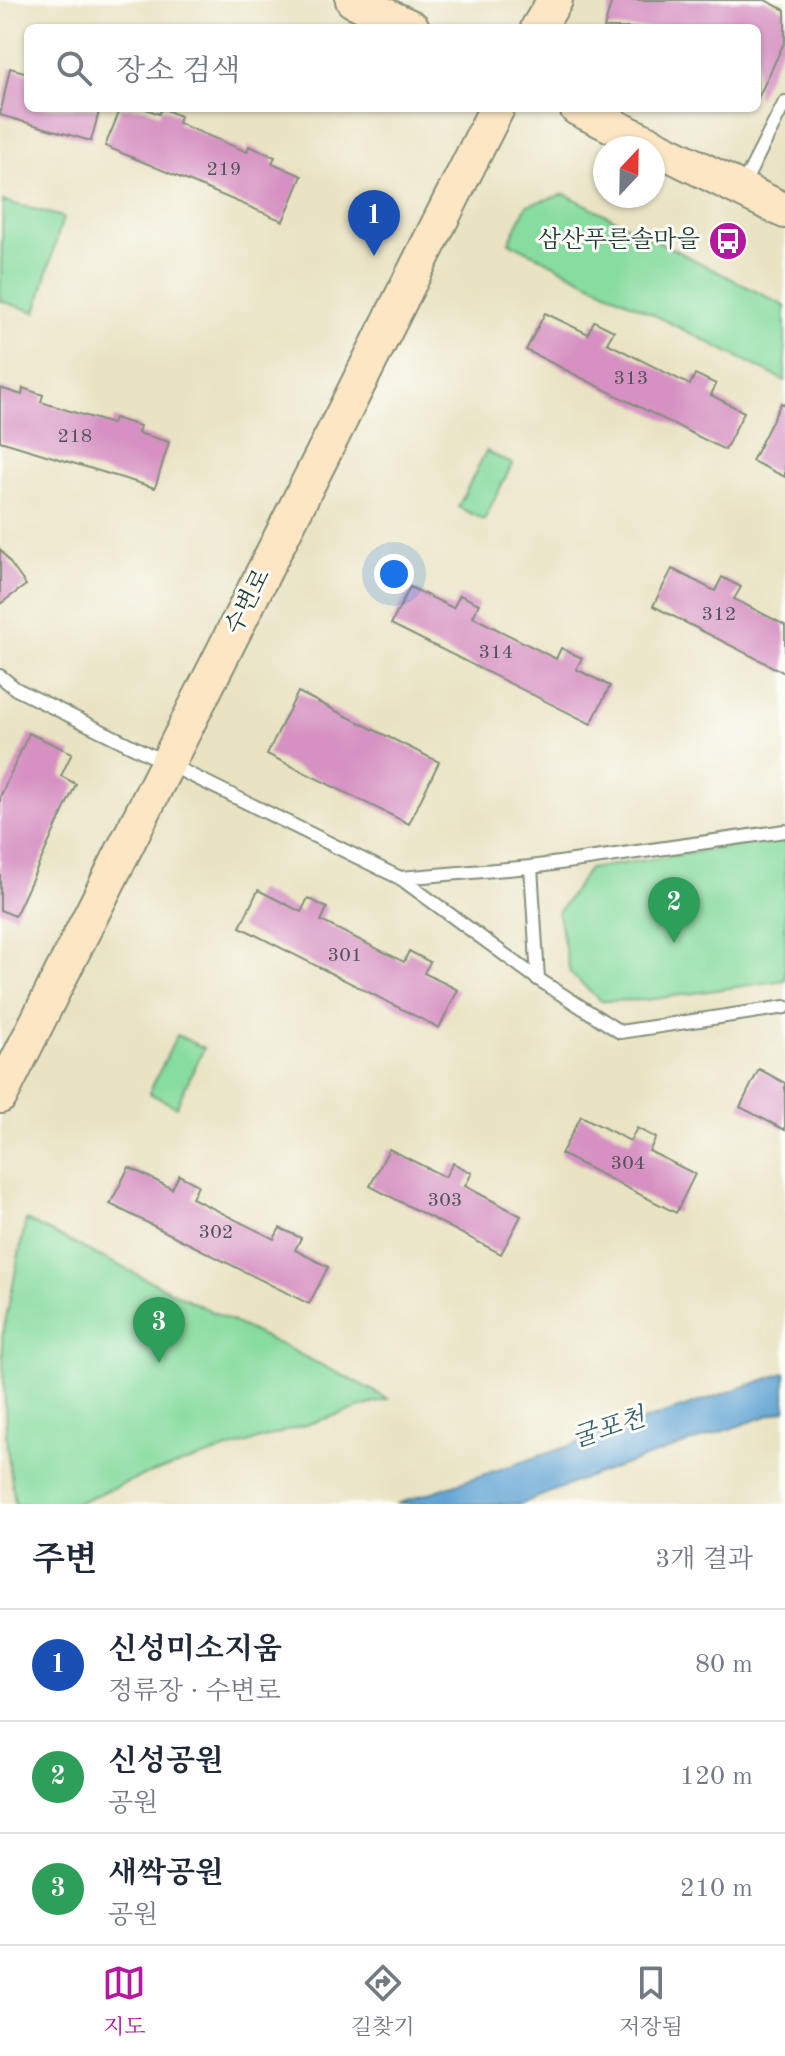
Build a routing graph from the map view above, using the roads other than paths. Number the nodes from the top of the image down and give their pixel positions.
1 (353, 0) edge
2 (555, 0) edge
3 (404, 24) edge
4 (540, 24) edge
5 (785, 102) edge
6 (495, 112) edge
7 (585, 112) edge
8 (740, 189) junction
9 (785, 211) edge
10 (0, 676) edge
11 (167, 764) junction
12 (785, 831) edge
13 (531, 867) junction
14 (400, 878) junction
15 (538, 979) junction
16 (785, 1007) edge
17 (0, 1096) edge

1 - 3 main road
2 - 4 main road
5 - 8 lane
6 - 11 main road, 수변로
7 - 8 main road
8 - 9 main road
10 - 11 lane
11 - 14 lane
11 - 17 main road, 수변로
12 - 13 lane
13 - 14 lane
13 - 15 lane
14 - 15 lane
15 - 16 lane

